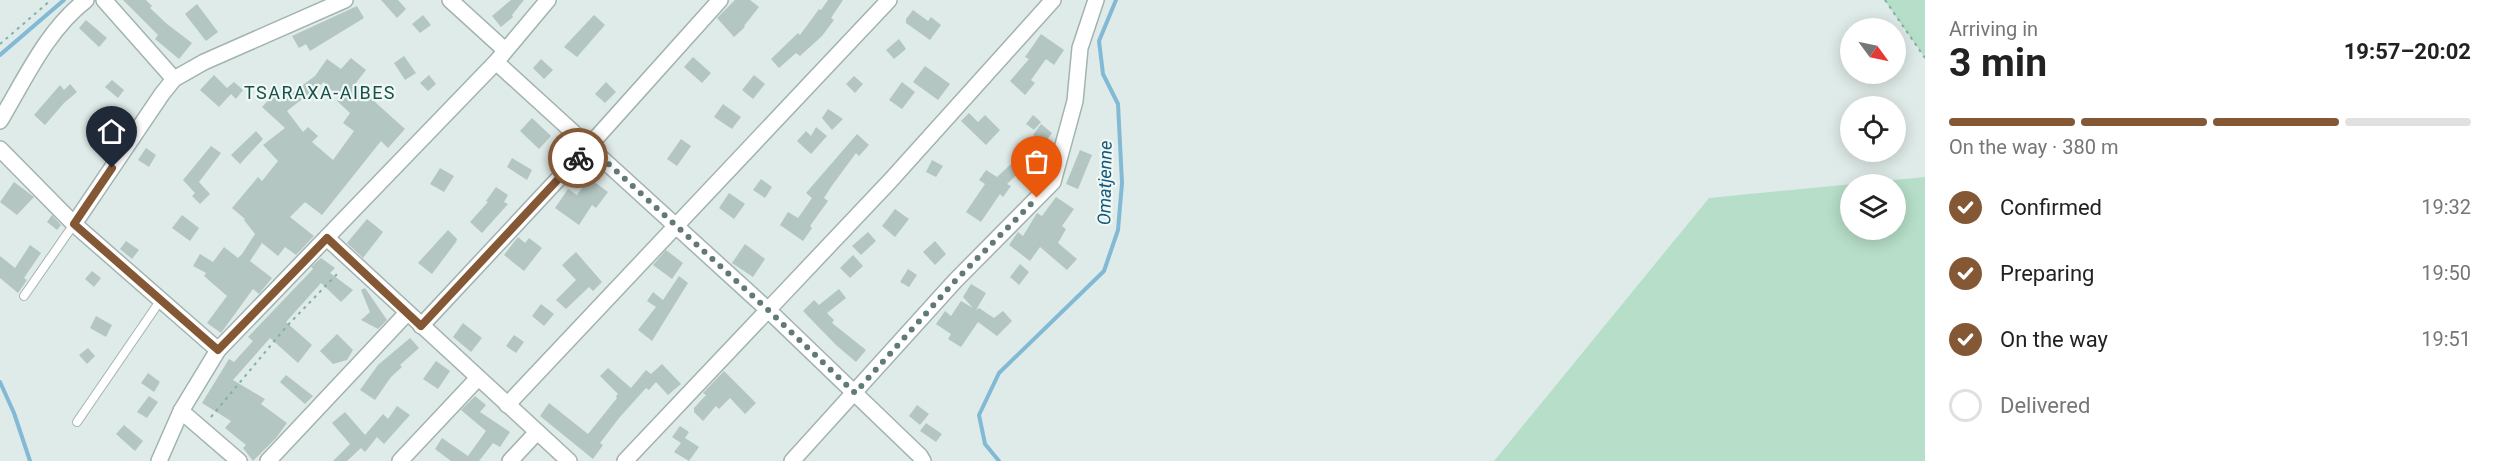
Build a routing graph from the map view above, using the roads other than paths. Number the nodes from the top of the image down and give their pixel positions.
1 (86, 0) edge
2 (104, 0) edge
3 (345, 0) edge
4 (450, 0) edge
5 (548, 0) edge
6 (720, 0) edge
7 (889, 0) edge
8 (1053, 0) edge
9 (1096, 0) edge
10 (500, 56) junction
11 (174, 79) junction
12 (0, 121) edge
13 (589, 146) junction
14 (0, 149) edge
15 (74, 224) junction
16 (677, 227) junction
17 (327, 238) junction
18 (24, 296) dead end
19 (159, 301) junction
20 (767, 309) junction
21 (407, 313) junction
22 (421, 326) junction
23 (218, 350) junction
24 (478, 378) junction
25 (855, 393) junction
26 (507, 405) junction
27 (181, 411) junction
28 (77, 422) dead end
29 (537, 432) junction
30 (159, 461) edge
31 (239, 461) edge
32 (267, 461) edge
33 (400, 461) edge
34 (510, 461) edge
35 (569, 461) edge
36 (625, 461) edge
37 (792, 461) edge
38 (923, 461) edge

1 - 12 street
2 - 11 street
3 - 11 street
4 - 10 street
5 - 10 street
6 - 13 street
7 - 16 street
8 - 20 street
9 - 25 street
10 - 13 street
10 - 17 street
11 - 15 street
13 - 16 street
13 - 22 street
14 - 15 street
15 - 18 lane
15 - 19 street
16 - 20 street
16 - 26 street
17 - 21 street
17 - 23 street
19 - 23 street
19 - 28 lane
20 - 25 street
20 - 36 street
21 - 22 street
21 - 32 street
22 - 24 street
23 - 27 street
24 - 26 street
24 - 33 street
25 - 37 street
25 - 38 street
26 - 29 street
27 - 30 street
27 - 31 street
29 - 34 street
29 - 35 street

